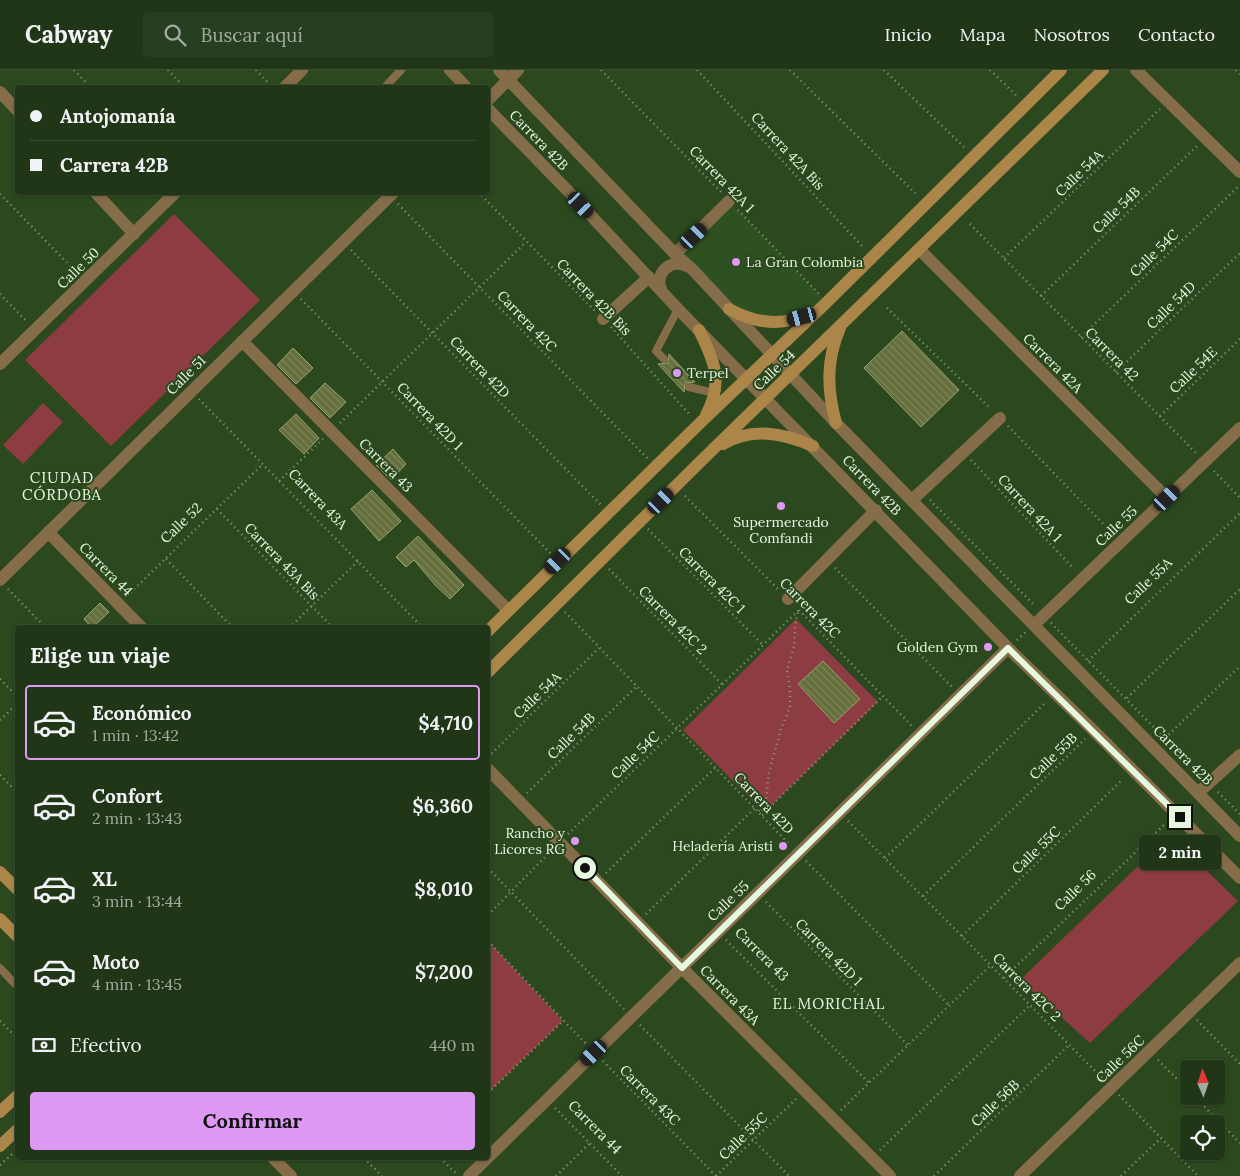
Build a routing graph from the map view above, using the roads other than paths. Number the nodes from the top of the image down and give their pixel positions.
1 (302, 70) edge
2 (401, 70) edge
3 (450, 70) edge
4 (499, 70) edge
5 (518, 70) edge
6 (1061, 70) edge
7 (1103, 70) edge
8 (1136, 70) edge
9 (508, 80) junction
10 (287, 85) edge
11 (387, 85) edge
12 (464, 85) edge
13 (0, 92) edge
14 (490, 98) edge
15 (15, 108) edge
16 (490, 111) edge
17 (1240, 172) edge
18 (98, 195) edge
19 (173, 195) edge
20 (391, 195) edge
21 (729, 200) road end
22 (134, 234) junction
23 (919, 249) junction
24 (675, 254) junction
25 (693, 270) junction
26 (649, 277) junction
27 (662, 292) junction
28 (823, 297) junction
29 (678, 309) junction
30 (729, 309) junction
31 (604, 319) road end
32 (842, 324) junction
33 (699, 330) junction
34 (242, 342) junction
35 (772, 354) junction
36 (664, 359) dead end
37 (0, 364) edge
38 (791, 374) junction
39 (747, 378) junction
40 (689, 387) dead end
41 (714, 393) junction
42 (767, 398) junction
43 (1000, 418) dead end
44 (696, 421) junction
45 (836, 423) junction
46 (1240, 428) edge
47 (813, 446) junction
48 (701, 461) junction
49 (1167, 498) junction
50 (912, 500) junction
51 (876, 510) junction
52 (48, 532) junction
53 (3, 583) edge
54 (788, 599) road end
55 (508, 610) junction
56 (139, 625) edge
57 (1034, 625) junction
58 (490, 629) edge
59 (1008, 648) junction
60 (490, 670) edge
61 (1240, 755) edge
62 (490, 771) edge
63 (1199, 792) junction
64 (1240, 836) edge
65 (0, 872) edge
66 (1240, 878) edge
67 (15, 887) edge
68 (0, 919) edge
69 (15, 934) edge
70 (1240, 963) edge
71 (0, 968) edge
72 (682, 968) junction
73 (14, 984) dead end
74 (15, 1098) edge
75 (0, 1112) edge
76 (15, 1132) edge
77 (0, 1146) edge
78 (490, 1155) edge
79 (274, 1160) edge
80 (485, 1160) edge
81 (291, 1176) edge
82 (469, 1176) edge
83 (890, 1176) edge
84 (1020, 1176) edge

1 - 10 street
2 - 11 lane
3 - 12 street
4 - 9 street, Carrera 42B
5 - 9 street
6 - 28 main road, Calle 54
7 - 23 main road, Calle 54
8 - 17 street
9 - 14 street
9 - 24 street, Carrera 42B
13 - 15 street
16 - 26 street, Carrera 42B
18 - 22 street
19 - 22 street, Calle 50
20 - 34 street, Calle 51
21 - 24 street
22 - 37 street, Calle 50
23 - 32 main road, Calle 54
23 - 49 street, Carrera 42A
24 - 25 street, Carrera 42B
25 - 27 street
25 - 30 street, Carrera 42B
26 - 27 street, Carrera 42B
26 - 31 street
27 - 29 street, Carrera 42B
28 - 30 main road
28 - 35 main road, Calle 54
29 - 33 street, Carrera 42B
29 - 36 lane
30 - 35 street, Carrera 42B
32 - 38 main road, Calle 54
32 - 45 main road
33 - 39 street, Carrera 42B
33 - 41 main road
34 - 52 street, Calle 51
34 - 55 street, Carrera 43
35 - 38 street, Carrera 42B
35 - 39 main road, Calle 54
38 - 42 main road, Calle 54
38 - 45 street, Carrera 42B
39 - 42 street, Carrera 42B
39 - 44 main road, Calle 54
40 - 41 lane
41 - 44 main road
42 - 47 street, Carrera 42B
42 - 48 main road, Calle 54
43 - 50 street
44 - 55 main road, Calle 54
45 - 50 street, Carrera 42B
46 - 49 street, Calle 55
47 - 48 main road
47 - 51 street, Carrera 42B
48 - 60 main road, Calle 54
49 - 57 street, Calle 55
50 - 57 street, Carrera 42B
51 - 54 street
51 - 59 street, Carrera 42B
52 - 53 street, Calle 51
52 - 56 street, Carrera 44
55 - 58 main road, Calle 54
57 - 63 street, Carrera 42B
59 - 66 street, Carrera 42B
59 - 72 street, Calle 55
61 - 63 street
62 - 72 street, Carrera 43A
63 - 64 street, Carrera 42B
65 - 67 main road
68 - 69 main road
70 - 84 street, Calle 56C
71 - 73 lane
72 - 78 street, Calle 55
72 - 83 street, Carrera 43A
74 - 75 main road
76 - 77 main road
79 - 81 street
80 - 82 street, Calle 55

